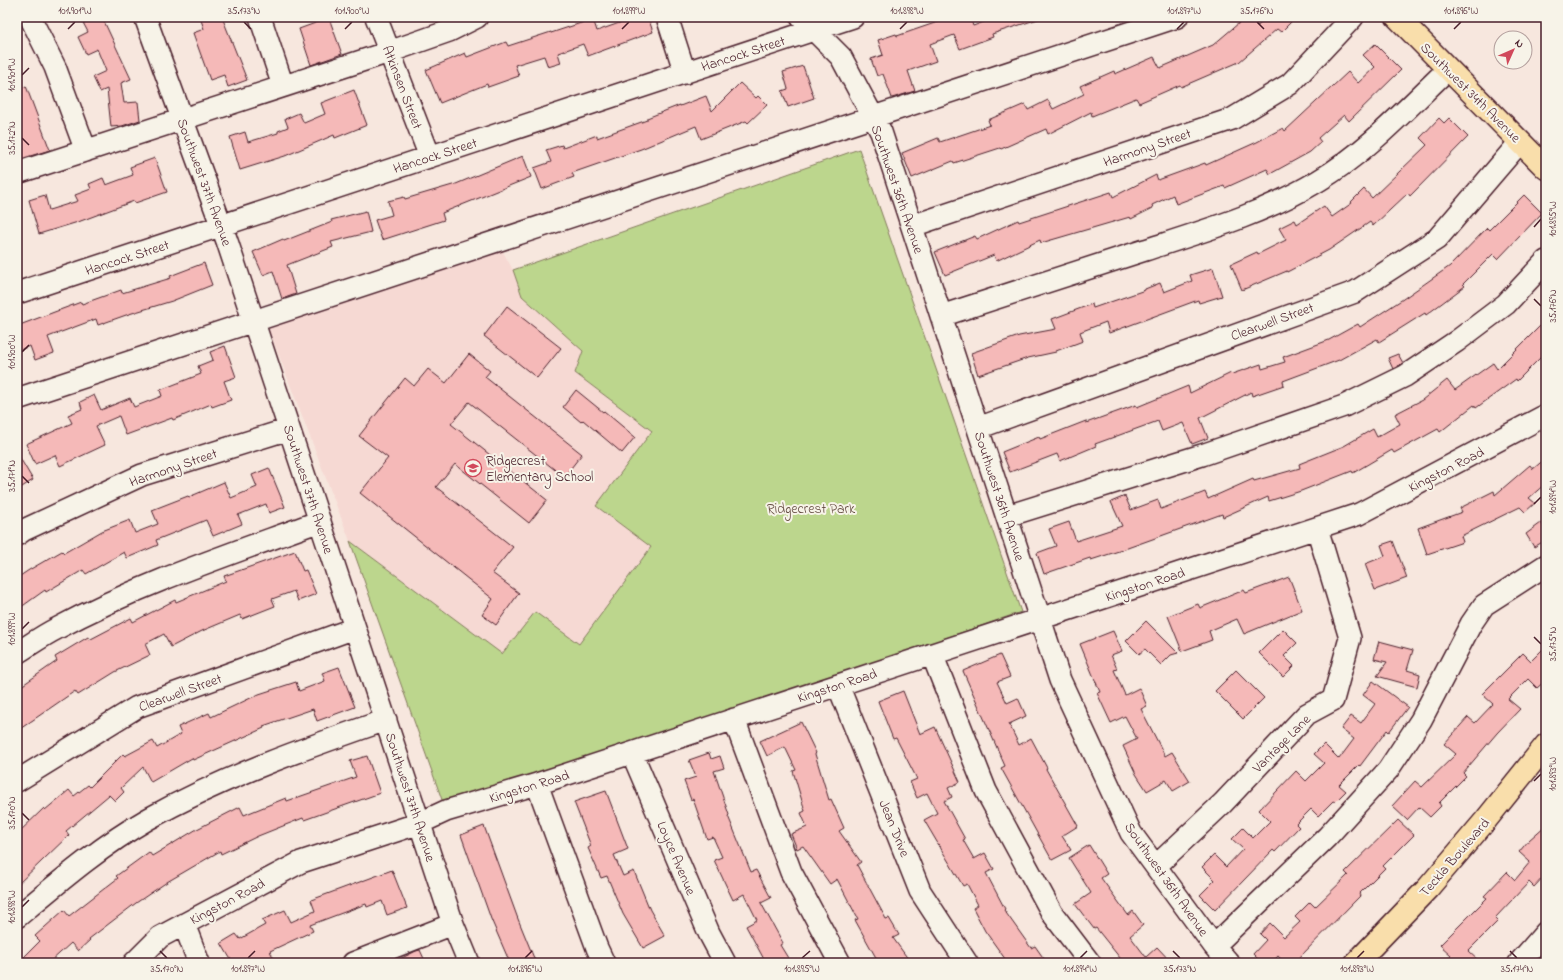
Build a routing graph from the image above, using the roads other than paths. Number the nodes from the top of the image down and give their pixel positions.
1 (30, 17) edge
2 (145, 17) edge
3 (260, 17) edge
4 (376, 17) edge
5 (477, 17) edge
6 (667, 17) edge
7 (853, 17) edge
8 (1178, 17) edge
9 (1353, 17) edge
10 (1396, 17) edge
11 (808, 23) edge
12 (389, 52) junction
13 (1448, 69) junction
14 (685, 72) junction
15 (283, 86) junction
16 (874, 118) junction
17 (182, 119) junction
18 (1520, 142) junction
19 (86, 151) junction
20 (430, 157) junction
21 (1546, 168) edge
22 (17, 173) edge
23 (221, 226) junction
24 (912, 226) junction
25 (1546, 261) edge
26 (19, 287) edge
27 (941, 316) junction
28 (254, 322) junction
29 (17, 399) edge
30 (1546, 416) edge
31 (978, 428) junction
32 (289, 429) junction
33 (1006, 516) junction
34 (320, 521) junction
35 (1317, 528) junction
36 (17, 535) edge
37 (1546, 565) edge
38 (1040, 619) junction
39 (355, 628) junction
40 (17, 653) edge
41 (932, 654) junction
42 (838, 685) junction
43 (734, 719) junction
44 (386, 720) junction
45 (1546, 745) edge
46 (632, 753) junction
47 (17, 781) edge
48 (537, 784) junction
49 (420, 823) junction
50 (1156, 866) junction
51 (17, 917) edge
52 (184, 924) junction
53 (453, 924) junction
54 (1546, 932) edge
55 (1214, 946) junction
56 (134, 963) edge
57 (199, 963) edge
58 (353, 963) edge
59 (469, 963) edge
60 (604, 963) edge
61 (725, 963) edge
62 (840, 963) edge
63 (967, 963) edge
64 (1090, 963) edge
65 (1229, 963) edge
66 (1356, 963) edge
67 (1520, 963) edge

1 - 19 street
2 - 17 street, Southwest 37th Avenue
3 - 15 street
4 - 12 street, Atkinsen Street
5 - 12 street
6 - 14 street
7 - 11 street, Hancock Street
8 - 16 street
9 - 24 street, Harmony Street
10 - 13 main road, Southwest 34th Avenue
11 - 14 street, Hancock Street
11 - 16 street, Southwest 36th Avenue
12 - 15 street
12 - 20 street, Atkinsen Street
13 - 18 main road, Southwest 34th Avenue
13 - 27 street
14 - 20 street, Hancock Street
15 - 17 street
16 - 24 street, Southwest 36th Avenue
16 - 28 street
17 - 19 street
17 - 23 street, Southwest 37th Avenue
18 - 21 main road, Southwest 34th Avenue
18 - 31 street, Clearwell Street
19 - 22 street
20 - 23 street, Hancock Street
23 - 26 street, Hancock Street
23 - 28 street, Southwest 37th Avenue
24 - 27 street, Southwest 36th Avenue
25 - 33 street
27 - 31 street, Southwest 36th Avenue
28 - 29 street
28 - 32 street, Southwest 37th Avenue
30 - 35 street, Kingston Road
31 - 33 street, Southwest 36th Avenue
32 - 34 street, Southwest 37th Avenue
32 - 36 street, Harmony Street
33 - 38 street, Southwest 36th Avenue
34 - 39 street, Southwest 37th Avenue
34 - 40 street
35 - 38 street, Kingston Road
35 - 50 street, Vantage Lane
37 - 55 street
38 - 41 street, Kingston Road
38 - 50 street, Southwest 36th Avenue
39 - 44 street, Southwest 37th Avenue
39 - 47 street, Clearwell Street
41 - 42 street, Kingston Road
41 - 64 street
42 - 43 street, Kingston Road
42 - 63 street, Jean Drive
43 - 46 street, Kingston Road
43 - 62 street
44 - 49 street, Southwest 37th Avenue
44 - 51 street
45 - 66 main road, Teckla Boulevard
46 - 48 street, Kingston Road
46 - 61 street, Loyce Avenue
48 - 49 street, Kingston Road
48 - 60 street
49 - 52 street, Kingston Road
49 - 53 street, Southwest 37th Avenue
50 - 55 street, Southwest 36th Avenue
52 - 56 street, Kingston Road
52 - 57 street
53 - 58 street
53 - 59 street, Southwest 37th Avenue
54 - 67 street
55 - 65 street, Southwest 36th Avenue

